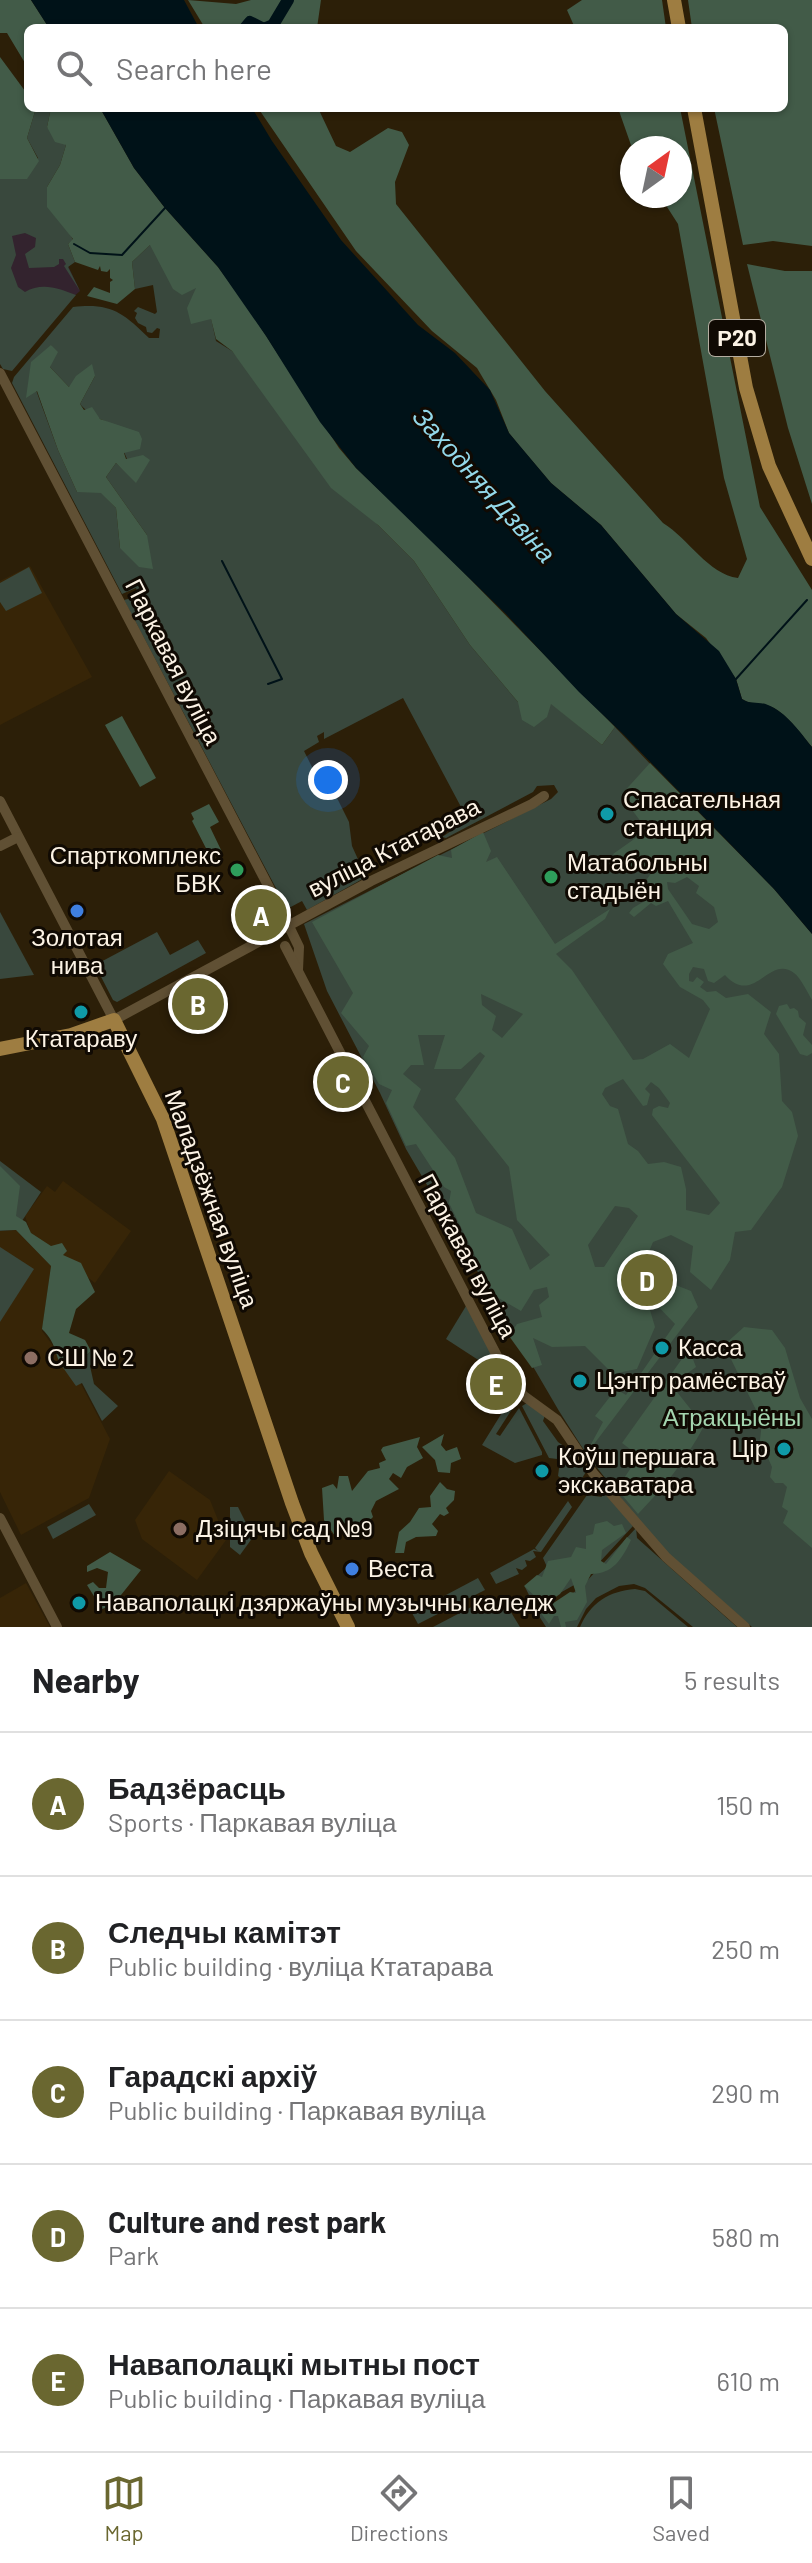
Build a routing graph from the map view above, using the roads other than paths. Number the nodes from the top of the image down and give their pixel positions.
1 (674, 0) edge
2 (678, 24) edge
3 (695, 112) edge
4 (0, 373) edge
5 (812, 559) edge
6 (544, 796) dead end
7 (0, 801) edge
8 (18, 837) junction
9 (0, 846) edge
10 (289, 926) junction
11 (285, 946) dead end
12 (298, 971) junction
13 (114, 1020) junction
14 (0, 1049) edge
15 (0, 1518) edge
16 (57, 1627) edge
17 (348, 1627) edge
18 (745, 1627) edge

1 - 2 main road
3 - 5 main road, Р20
4 - 10 street, Паркавая вуліца
6 - 10 street, вуліца Ктатарава
7 - 8 street, Маладзёжная вуліца
8 - 9 street
8 - 13 street, Маладзёжная вуліца
10 - 12 street, Паркавая вуліца
10 - 13 street, вуліца Ктатарава
11 - 12 street, Паркавая вуліца
12 - 18 street, Паркавая вуліца
13 - 14 main road, вуліца Ктатарава
13 - 17 main road, Маладзёжная вуліца
15 - 16 street

